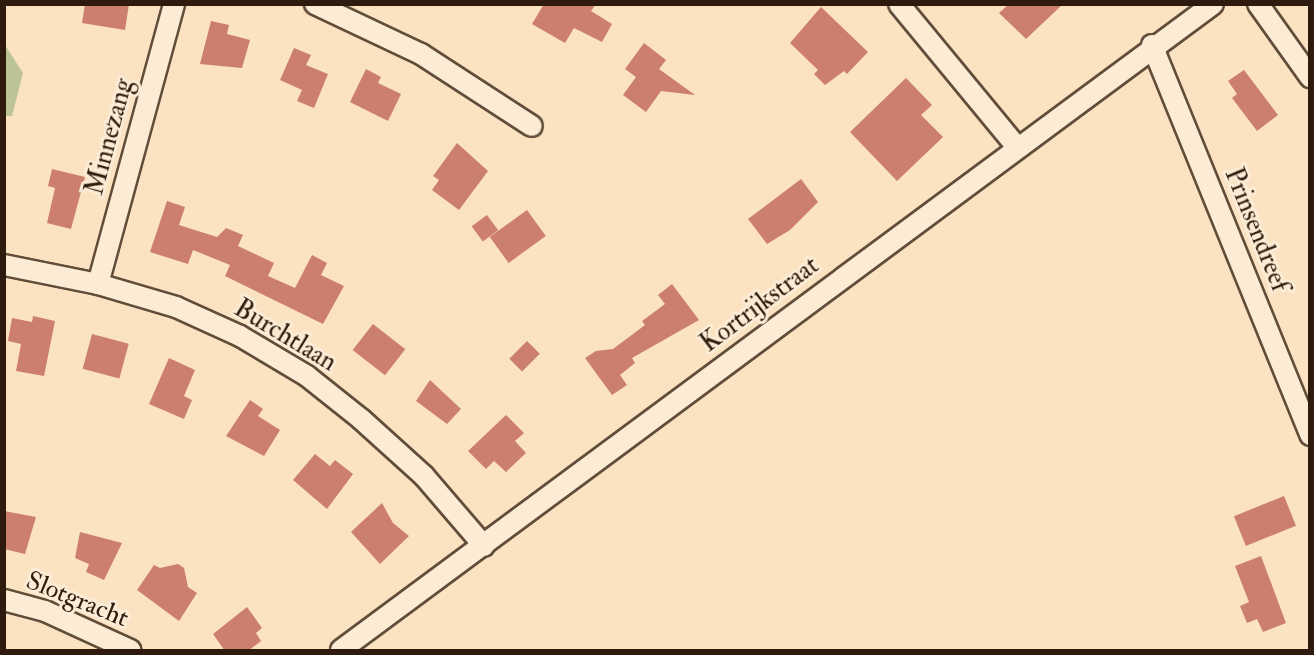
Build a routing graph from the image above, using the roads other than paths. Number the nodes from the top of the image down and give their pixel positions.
1 (174, 4) edge
2 (315, 4) edge
3 (899, 4) edge
4 (1213, 4) edge
5 (1258, 4) edge
6 (1152, 45) junction
7 (1310, 77) edge
8 (532, 126) dead end
9 (1016, 147) junction
10 (4, 266) edge
11 (98, 284) junction
12 (1310, 435) edge
13 (484, 546) junction
14 (4, 600) edge
15 (130, 651) edge
16 (341, 651) edge

1 - 11 street, Minnezang
2 - 8 street
3 - 9 street
4 - 6 street, Kortrijkstraat
5 - 7 street
6 - 9 street, Kortrijkstraat
6 - 12 street, Prinsendreef
9 - 13 street, Kortrijkstraat
10 - 11 street, Burchtlaan
11 - 13 street, Burchtlaan
13 - 16 street, Kortrijkstraat
14 - 15 street, Slotgracht

